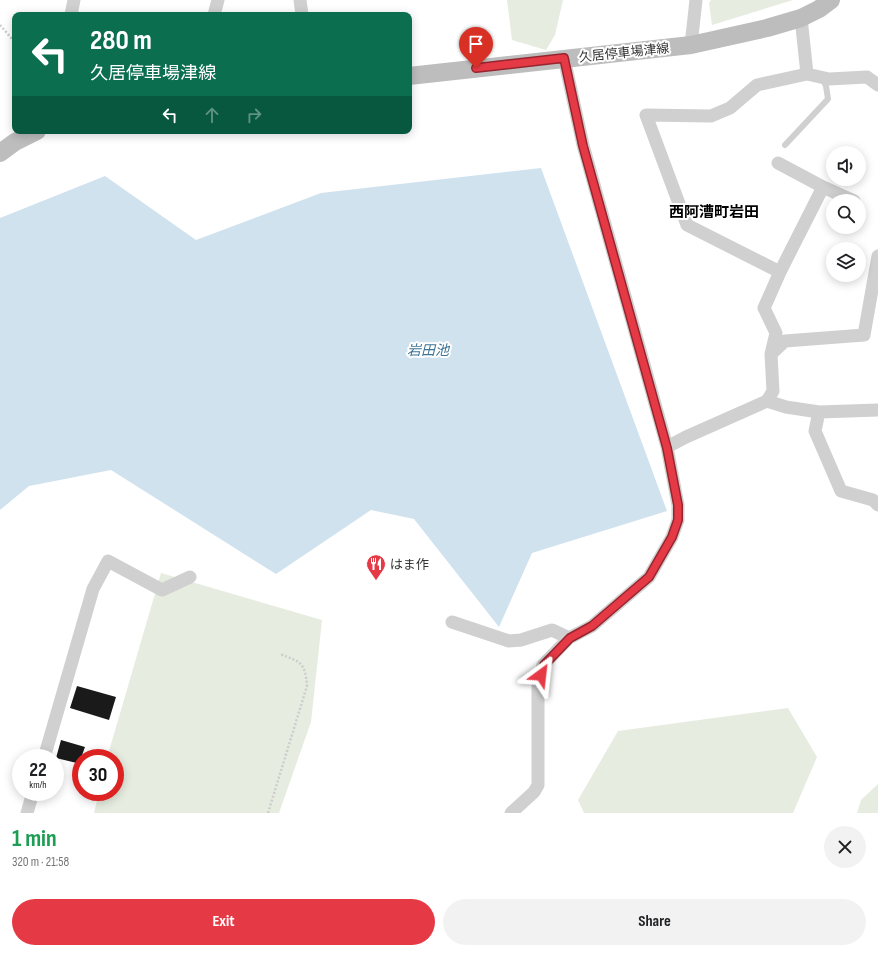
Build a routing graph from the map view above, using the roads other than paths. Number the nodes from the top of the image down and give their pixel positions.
1 (74, 0) edge
2 (218, 0) edge
3 (300, 0) edge
4 (696, 0) edge
5 (831, 0) edge
6 (71, 12) edge
7 (215, 12) edge
8 (302, 12) edge
9 (801, 18) junction
10 (690, 45) junction
11 (564, 58) junction
12 (807, 74) junction
13 (412, 76) edge
14 (822, 78) junction
15 (878, 85) edge
16 (32, 134) edge
17 (785, 145) dead end
18 (0, 153) edge
19 (778, 163) dead end
20 (823, 187) junction
21 (839, 194) edge
22 (878, 256) edge
23 (780, 272) junction
24 (771, 354) junction
25 (767, 401) junction
26 (878, 410) edge
27 (819, 412) junction
28 (667, 448) junction
29 (878, 505) edge
30 (190, 577) dead end
31 (452, 622) dead end
32 (570, 638) junction
33 (47, 749) edge
34 (30, 801) edge
35 (27, 813) edge
36 (511, 813) edge

1 - 6 street
2 - 7 street
3 - 8 street
4 - 10 street
5 - 9 main road, 久居停車場津線
9 - 10 main road, 久居停車場津線
9 - 12 street
10 - 11 main road, 久居停車場津線
11 - 13 main road, 久居停車場津線
11 - 28 street
12 - 14 street
12 - 23 street
14 - 15 street
14 - 17 lane
16 - 18 main road
19 - 20 street
20 - 21 street
20 - 23 street
22 - 24 street
23 - 24 street
24 - 25 street
25 - 27 street
25 - 28 street
26 - 27 street
27 - 29 street
28 - 32 street
30 - 33 street
31 - 32 street
32 - 36 street
34 - 35 street

